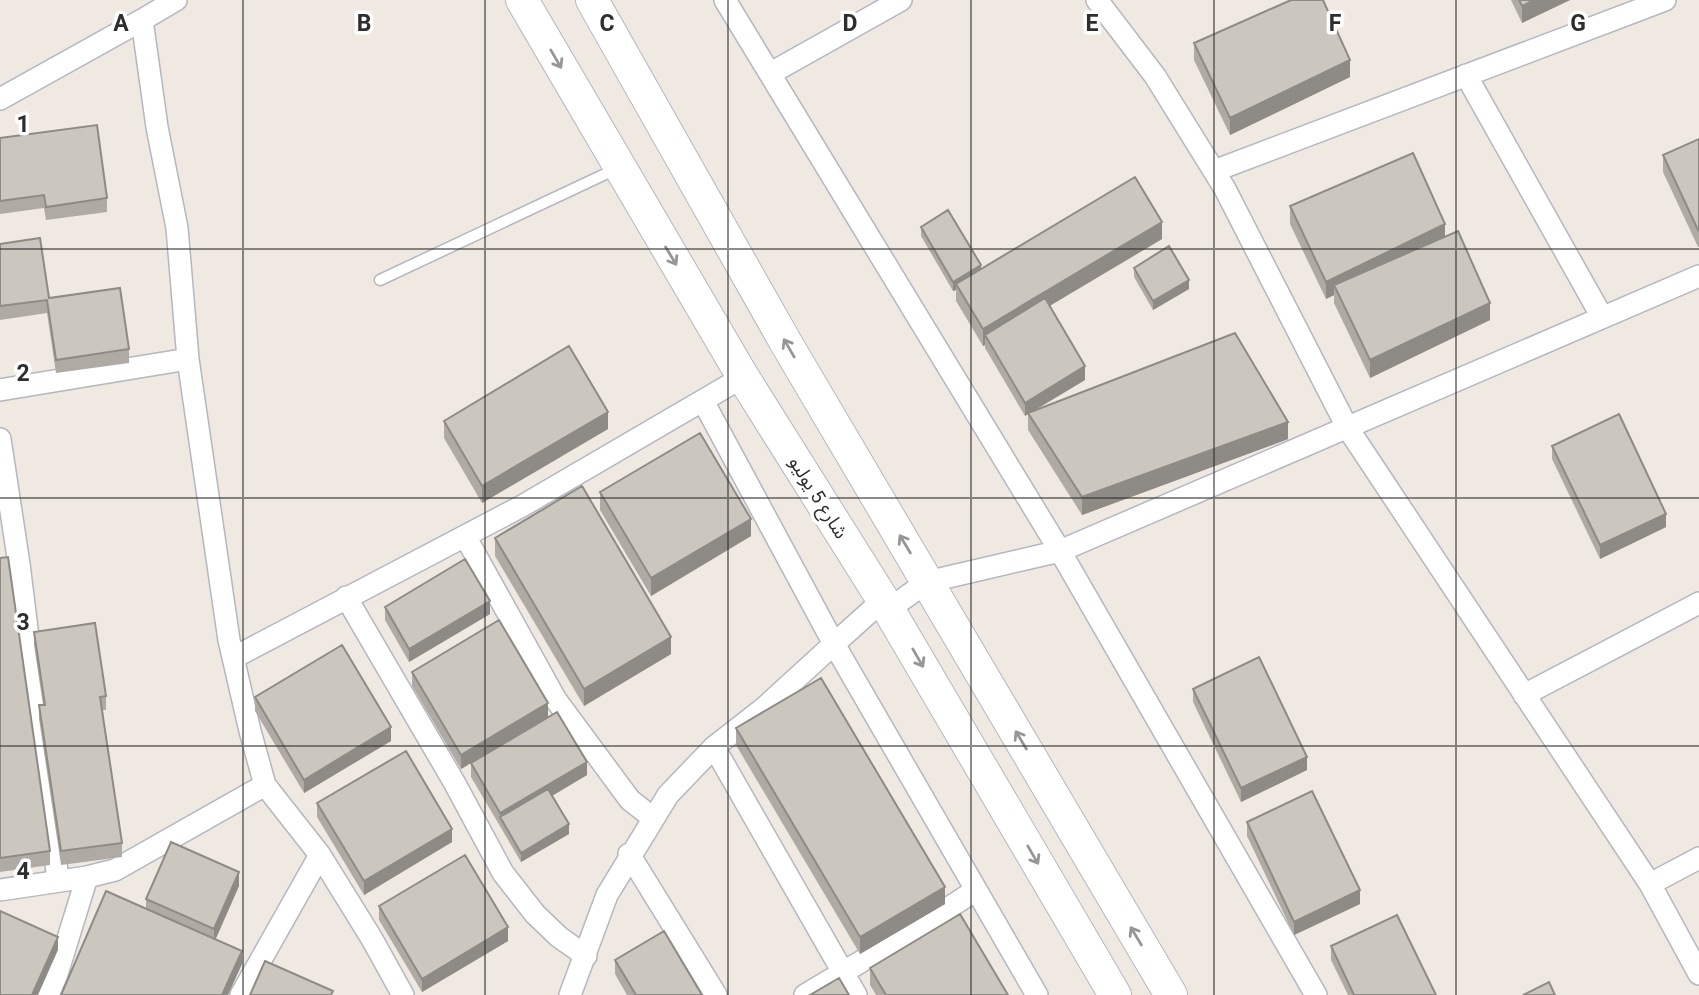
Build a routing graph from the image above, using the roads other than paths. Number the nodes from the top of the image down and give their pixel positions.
1 (176, 0) edge
2 (522, 0) edge
3 (592, 0) edge
4 (725, 0) edge
5 (901, 0) edge
6 (1097, 0) edge
7 (1665, 0) edge
8 (142, 20) junction
9 (771, 73) junction
10 (1466, 75) junction
11 (0, 99) edge
12 (618, 168) junction
13 (1214, 171) junction
14 (1699, 276) edge
15 (380, 281) dead end
16 (1602, 317) junction
17 (188, 359) junction
18 (743, 377) junction
19 (0, 390) edge
20 (703, 401) junction
21 (1347, 427) junction
22 (0, 439) edge
23 (465, 536) junction
24 (1059, 551) junction
25 (928, 582) junction
26 (346, 597) junction
27 (1699, 603) edge
28 (886, 605) junction
29 (834, 644) junction
30 (233, 659) junction
31 (1524, 695) junction
32 (714, 747) junction
33 (265, 785) junction
34 (653, 818) junction
35 (320, 855) junction
36 (629, 855) junction
37 (1699, 858) edge
38 (87, 877) junction
39 (58, 880) junction
40 (1650, 884) junction
41 (0, 890) edge
42 (976, 890) junction
43 (586, 956) junction
44 (843, 973) junction
45 (1699, 974) edge
46 (48, 995) edge
47 (241, 995) edge
48 (403, 995) edge
49 (570, 995) edge
50 (716, 995) edge
51 (805, 995) edge
52 (856, 995) edge
53 (1037, 995) edge
54 (1115, 995) edge
55 (1171, 995) edge
56 (1316, 995) edge

1 - 8 street
2 -> 12 main road, شارع 5 يوليو
25 -> 3 main road
4 - 9 street
5 - 9 street
6 - 13 street
7 - 10 street
8 - 11 street
8 - 17 street
9 - 24 street
10 - 13 street
10 - 16 street
12 - 15 lane
12 -> 18 main road, شارع 5 يوليو
13 - 21 street
14 - 16 street
16 - 21 street
17 - 19 street
17 - 30 street
18 - 20 street
18 - 28 main road, شارع 5 يوليو
20 - 23 street
20 - 29 street
21 - 24 street
21 - 31 street
22 - 39 street
23 - 26 street
23 - 34 street
24 - 25 street
24 - 56 street
25 - 28 street
55 -> 25 main road
26 - 30 street
26 - 43 street
27 - 31 street
28 - 29 street
28 -> 54 main road, شارع 5 يوليو
29 - 32 street
29 - 42 street
30 - 33 street
31 - 40 street
32 - 34 street
32 - 44 street
33 - 35 street
33 - 38 street
34 - 36 street
35 - 47 street
35 - 48 street
36 - 43 street
36 - 50 street
37 - 40 street
38 - 39 street
38 - 46 street
39 - 41 street
40 - 45 street
42 - 44 street
42 - 53 street
43 - 49 street
44 - 51 street
44 - 52 street

